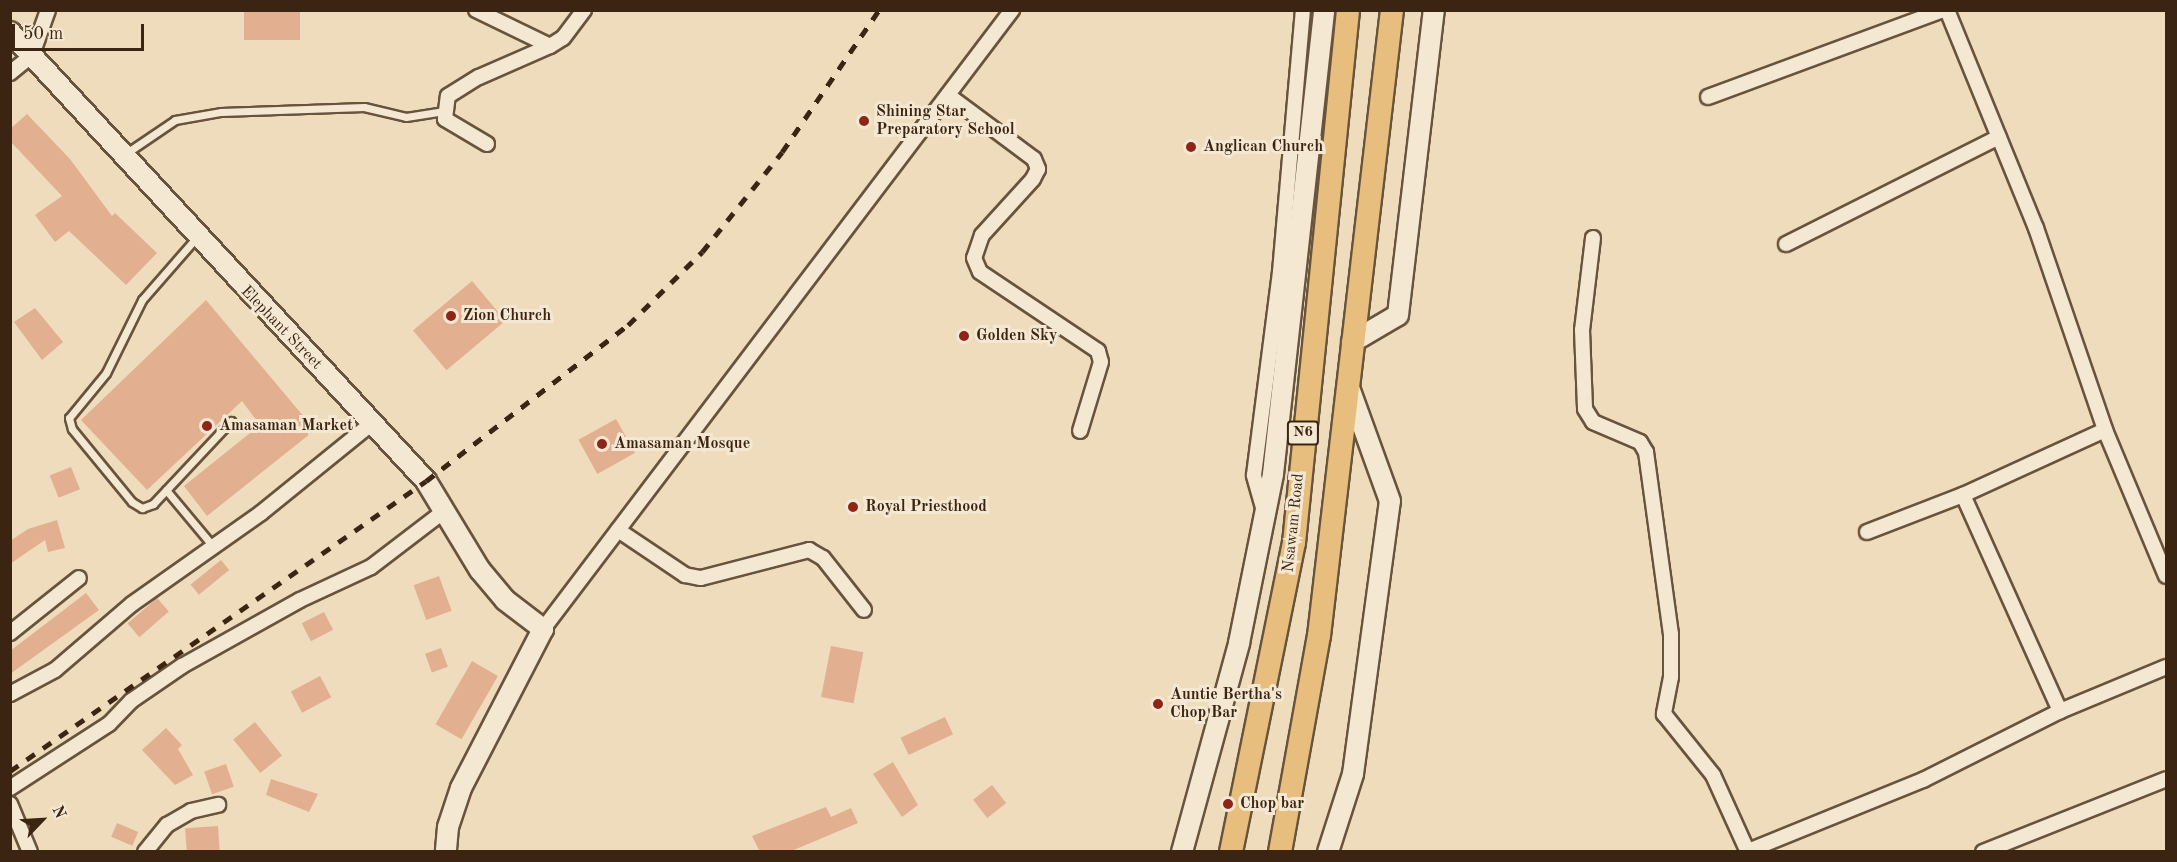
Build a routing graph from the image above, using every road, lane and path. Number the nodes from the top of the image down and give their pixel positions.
1 (48, 10) edge
2 (476, 10) edge
3 (584, 10) edge
4 (1012, 10) edge
5 (1303, 10) edge
6 (1324, 10) edge
7 (1348, 10) edge
8 (1392, 10) edge
9 (1434, 10) edge
10 (1945, 10) edge
11 (10, 32) edge
12 (550, 46) junction
13 (32, 55) junction
14 (10, 73) edge
15 (948, 95) junction
16 (1708, 97) dead end
17 (443, 111) junction
18 (1999, 137) junction
19 (487, 144) dead end
20 (123, 155) junction
21 (196, 238) junction
22 (1593, 238) dead end
23 (1786, 244) dead end
24 (1353, 342) junction
25 (1348, 385) junction
26 (231, 421) dead end
27 (372, 423) junction
28 (2105, 430) junction
29 (1080, 431) dead end
30 (166, 490) junction
31 (1963, 495) junction
32 (443, 512) junction
33 (1265, 515) junction
34 (618, 530) junction
35 (1867, 532) dead end
36 (212, 545) junction
37 (2166, 576) edge
38 (79, 578) dead end
39 (864, 610) dead end
40 (543, 629) junction
41 (10, 633) edge
42 (2166, 667) edge
43 (10, 694) edge
44 (2061, 711) junction
45 (2166, 779) edge
46 (10, 788) edge
47 (10, 804) edge
48 (218, 805) dead end
49 (1748, 851) edge
50 (1985, 851) edge
51 (30, 852) edge
52 (145, 852) edge
53 (446, 852) edge
54 (1182, 852) edge
55 (1231, 852) edge
56 (1280, 852) edge
57 (1328, 852) edge

1 - 13 street
2 - 12 street
3 - 12 street
4 - 15 street
5 - 33 street
6 - 33 main road
7 - 55 highway, Nsawam Road / N6
8 - 24 highway, N6
9 - 24 main road
10 - 16 street
10 - 18 street
11 - 13 main road, Elephant Street
12 - 17 street
13 - 14 street
13 - 20 main road, Elephant Street
15 - 29 street
15 - 34 street
17 - 19 street
17 - 20 lane
18 - 23 street
18 - 28 street
20 - 21 main road, Elephant Street
21 - 27 main road, Elephant Street
21 - 30 lane
22 - 49 street
24 - 25 highway, N6
25 - 56 highway, N6
25 - 57 main road
26 - 30 lane
27 - 32 main road, Elephant Street
27 - 36 street
28 - 31 street
28 - 37 street
30 - 36 lane
31 - 35 street
31 - 44 street
32 - 40 main road, Elephant Street
32 - 46 street
33 - 54 main road
34 - 39 street
34 - 40 street
36 - 43 street
38 - 41 street
40 - 53 main road
42 - 44 street
44 - 49 street
45 - 50 street
47 - 51 street
48 - 52 street

